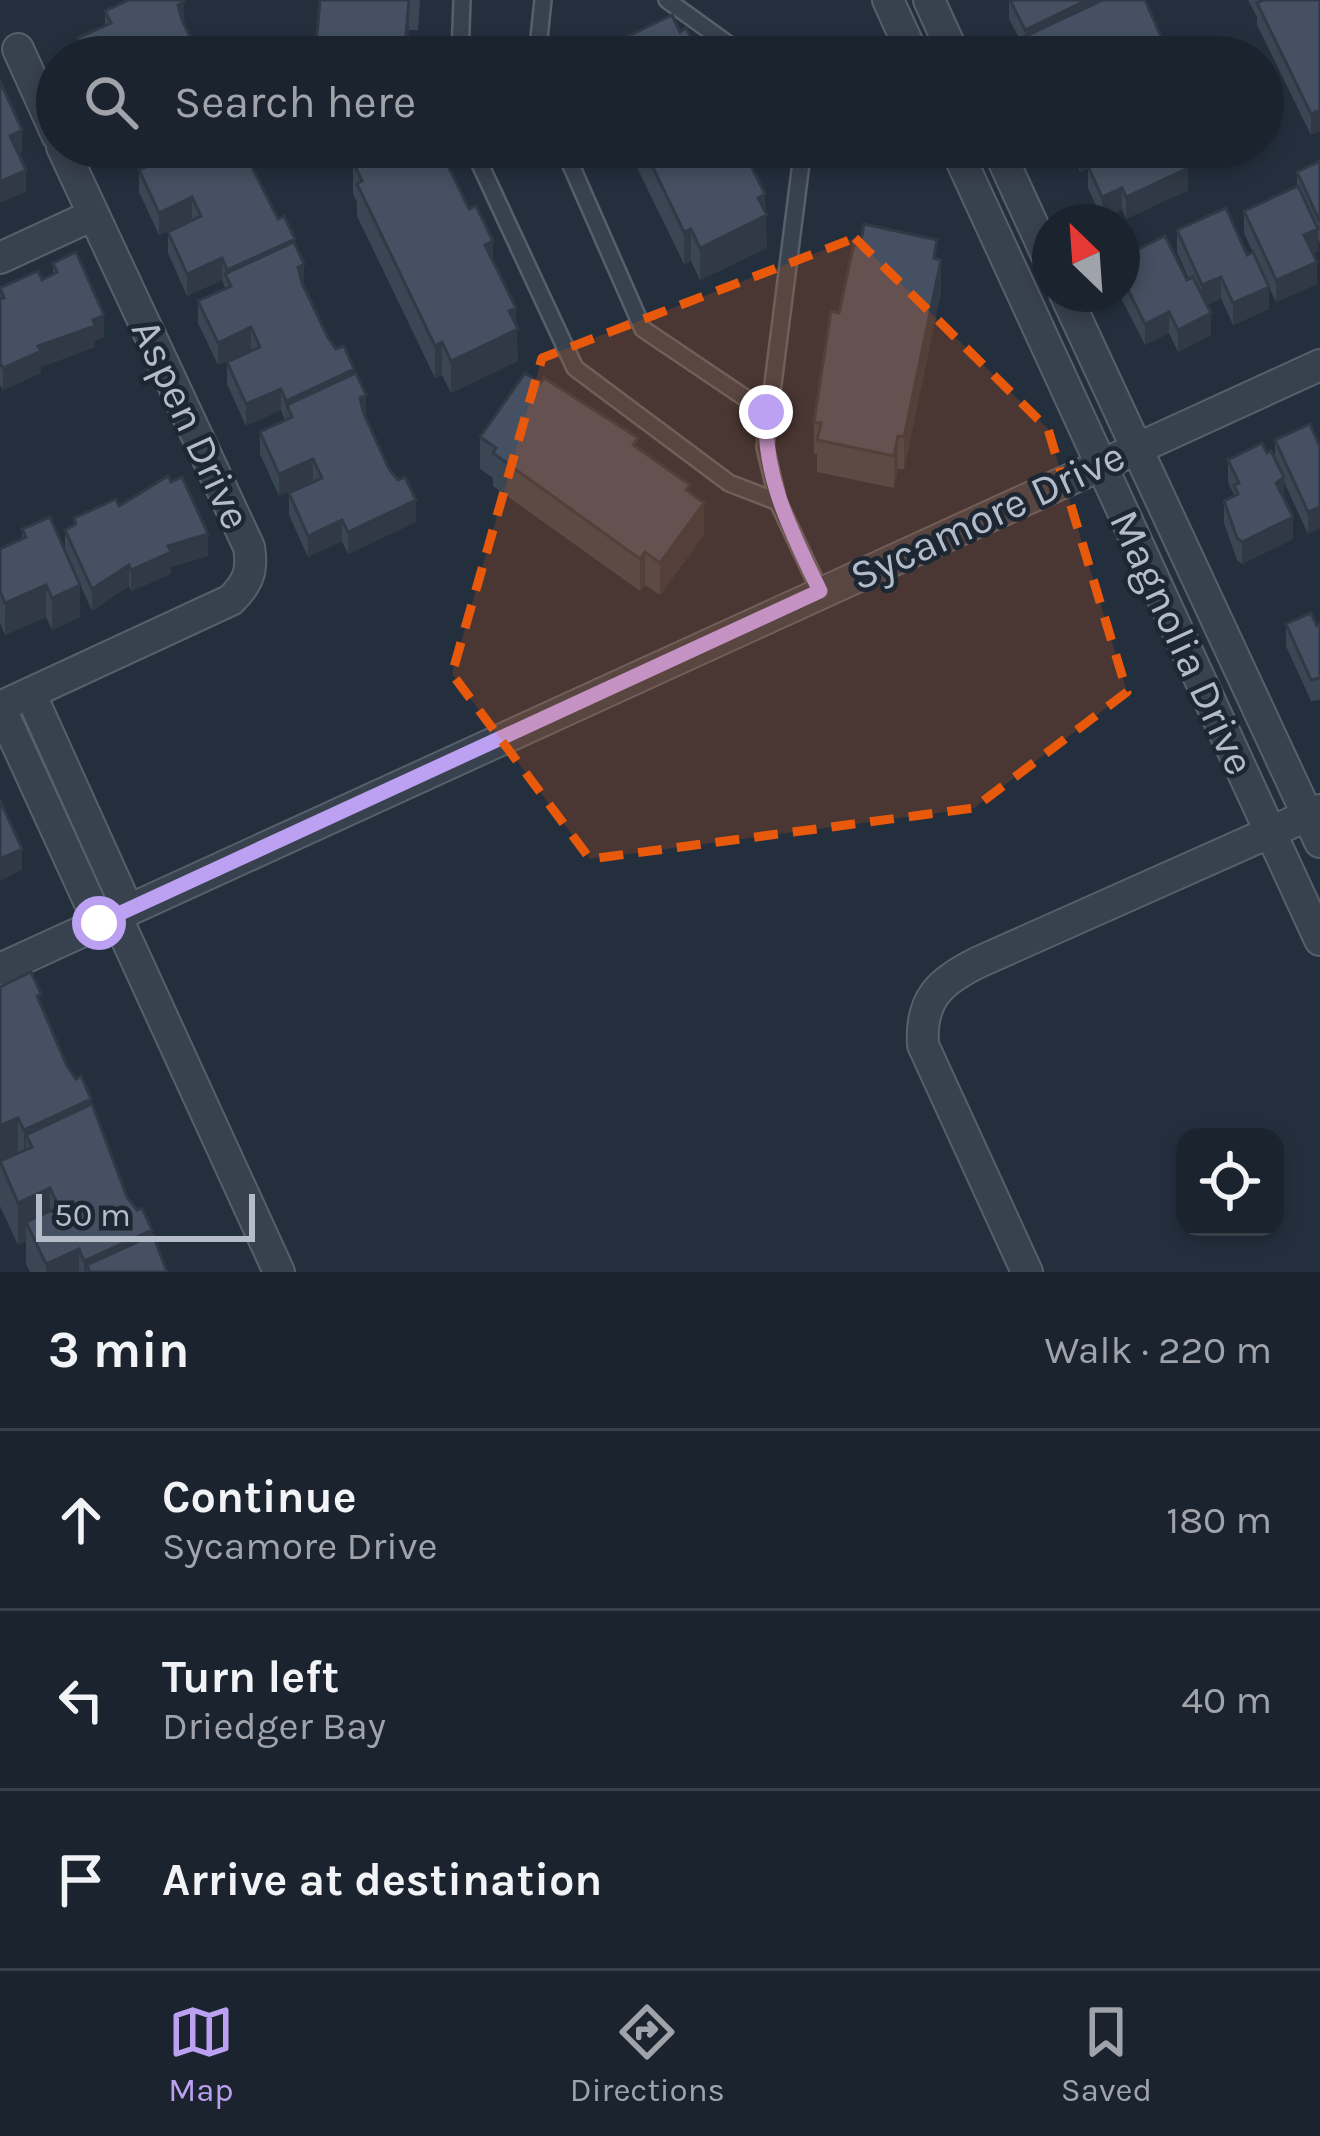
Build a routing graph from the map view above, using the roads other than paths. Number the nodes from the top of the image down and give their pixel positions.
1 (462, 0) edge
2 (543, 0) edge
3 (667, 0) edge
4 (888, 0) edge
5 (929, 0) edge
6 (461, 36) edge
7 (539, 36) edge
8 (717, 36) edge
9 (919, 36) edge
10 (933, 36) edge
11 (18, 49) dead end
12 (36, 89) edge
13 (72, 168) edge
14 (482, 168) edge
15 (572, 168) edge
16 (800, 168) edge
17 (966, 168) edge
18 (1007, 168) edge
19 (93, 215) junction
20 (1032, 223) edge
21 (0, 258) edge
22 (1073, 312) edge
23 (1320, 365) edge
24 (766, 412) junction
25 (1136, 447) junction
26 (1100, 463) junction
27 (778, 502) junction
28 (820, 591) junction
29 (30, 694) junction
30 (0, 707) edge
31 (1316, 822) edge
32 (1270, 832) junction
33 (114, 916) junction
34 (1320, 940) edge
35 (0, 969) edge
36 (279, 1272) edge
37 (1028, 1272) edge

1 - 6 lane
2 - 7 lane
3 - 8 lane
4 - 9 street
5 - 10 street
11 - 12 street
13 - 19 street, Aspen Drive
14 - 27 lane
15 - 24 lane
16 - 24 lane
17 - 26 street, Magnolia Drive
18 - 20 street
19 - 21 street
19 - 29 street, Aspen Drive
22 - 25 street, Magnolia Drive
23 - 25 street, Sycamore Drive
24 - 27 lane
25 - 26 street, Sycamore Drive
25 - 31 street, Magnolia Drive
26 - 28 street, Sycamore Drive
26 - 32 street, Magnolia Drive
27 - 28 lane
28 - 33 street, Sycamore Drive
29 - 30 street, Aspen Drive
29 - 33 street
30 - 33 street
31 - 32 street
32 - 34 street, Magnolia Drive
32 - 37 street
33 - 35 street, Sycamore Drive
33 - 36 street

